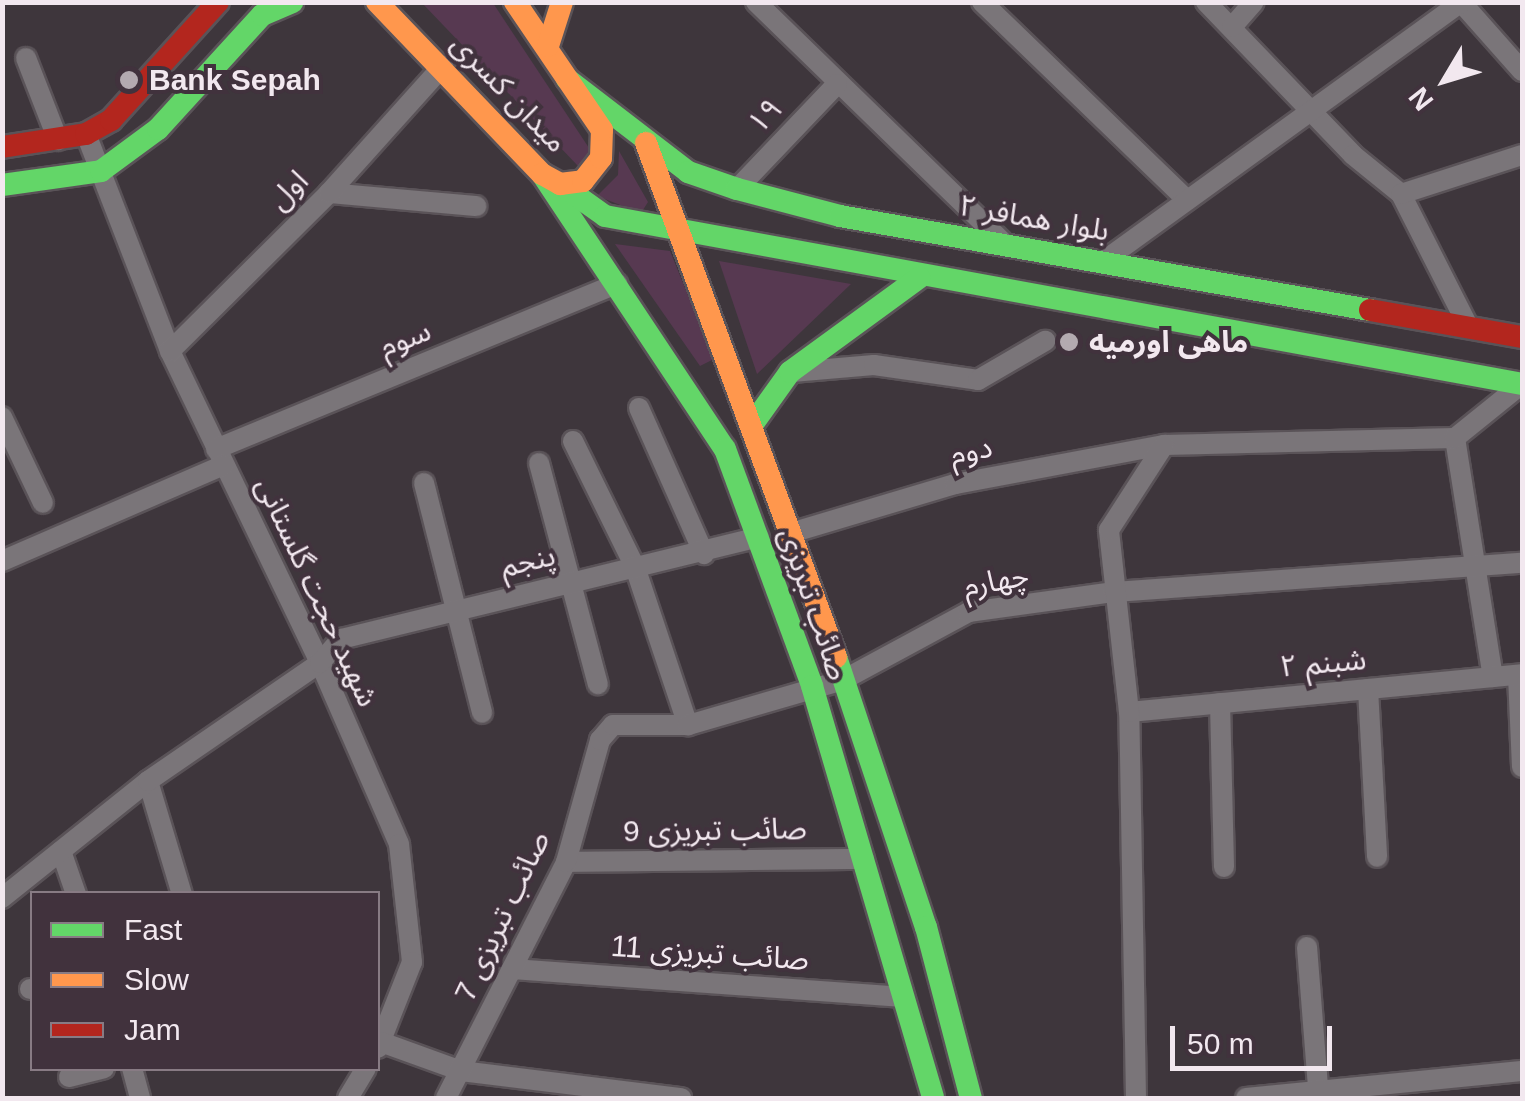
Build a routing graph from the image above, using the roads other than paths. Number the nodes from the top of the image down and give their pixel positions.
1 (218, 2) edge
2 (292, 2) edge
3 (376, 2) edge
4 (515, 2) edge
5 (562, 2) edge
6 (756, 2) edge
7 (982, 2) edge
8 (1206, 2) edge
9 (1254, 2) edge
10 (1462, 3) edge
11 (1232, 27) junction
12 (548, 46) junction
13 (26, 58) dead end
14 (443, 66) junction
15 (1522, 71) edge
16 (568, 79) junction
17 (837, 84) junction
18 (1313, 112) junction
19 (86, 134) junction
20 (58, 140) junction
21 (646, 143) junction
22 (2, 147) edge
23 (1522, 155) edge
24 (102, 171) junction
25 (551, 179) junction
26 (2, 185) edge
27 (737, 190) junction
28 (329, 193) junction
29 (1401, 194) junction
30 (1187, 200) junction
31 (476, 206) dead end
32 (678, 228) junction
33 (1002, 241) junction
34 (1105, 260) junction
35 (919, 278) junction
36 (617, 284) junction
37 (1469, 328) junction
38 (1522, 336) edge
39 (1045, 342) dead end
40 (170, 351) junction
41 (790, 372) junction
42 (1522, 384) edge
43 (639, 408) dead end
44 (2, 417) edge
45 (749, 418) junction
46 (709, 423) junction
47 (1455, 438) junction
48 (574, 442) dead end
49 (1164, 445) junction
50 (220, 457) junction
51 (540, 463) dead end
52 (424, 483) dead end
53 (42, 503) dead end
54 (794, 532) junction
55 (759, 538) junction
56 (704, 554) junction
57 (2, 561) edge
58 (1522, 562) edge
59 (636, 567) junction
60 (1478, 568) junction
61 (569, 582) junction
62 (1114, 592) junction
63 (458, 608) junction
64 (320, 663) junction
65 (1520, 674) edge
66 (1494, 677) junction
67 (843, 680) junction
68 (598, 684) dead end
69 (812, 686) junction
70 (1368, 689) junction
71 (1220, 703) junction
72 (1129, 712) junction
73 (482, 713) dead end
74 (688, 725) junction
75 (1522, 767) edge
76 (148, 781) junction
77 (61, 851) junction
78 (1377, 857) dead end
79 (864, 859) junction
80 (566, 862) junction
81 (1224, 867) dead end
82 (75, 891) edge
83 (181, 891) edge
84 (2, 898) edge
85 (1307, 947) dead end
86 (512, 970) junction
87 (904, 997) junction
88 (380, 1042) edge
89 (380, 1045) edge
90 (92, 1071) edge
91 (133, 1071) edge
92 (364, 1071) edge
93 (462, 1071) junction
94 (1522, 1071) edge
95 (69, 1077) dead end
96 (1319, 1094) edge
97 (140, 1098) edge
98 (348, 1098) edge
99 (446, 1098) edge
100 (681, 1098) edge
101 (933, 1098) edge
102 (971, 1098) edge
103 (1136, 1098) edge
104 (1246, 1098) edge

1 - 19 main road
2 - 24 main road
3 - 14 main road, میدان کسری
4 - 12 main road, میدان کسری
5 - 12 main road
6 - 17 street
7 - 30 street
8 - 11 street
9 - 11 street
10 - 15 street
10 - 18 street
11 - 18 street
12 - 16 main road, میدان کسری
13 - 20 street
14 - 25 main road, میدان کسری
14 - 28 street, اول
16 - 21 main road, بلوار همافر ۲
16 - 25 main road, میدان کسری
17 - 27 street, ۱۹
17 - 33 street
18 - 29 street
18 - 30 street
19 - 20 main road
19 - 24 street, شهید حجت گلستانی
20 - 22 main road
21 - 27 main road, بلوار همافر ۲
21 - 32 main road, صائب تبریزی
23 - 29 street
24 - 26 main road
24 - 40 street, شهید حجت گلستانی
25 - 32 main road
25 - 36 main road, صائب تبریزی
27 - 33 main road, بلوار همافر ۲
28 - 31 street
28 - 40 street, اول
29 - 37 street
30 - 34 street
32 - 35 main road
32 - 45 main road, صائب تبریزی
33 - 34 main road, بلوار همافر ۲
34 - 37 main road, بلوار همافر ۲
35 - 41 main road
35 - 42 main road
36 - 46 main road, صائب تبریزی
36 - 50 street, سوم
37 - 38 main road, بلوار همافر ۲
39 - 41 street
40 - 50 street, شهید حجت گلستانی
41 - 45 main road
42 - 47 street
43 - 56 street
44 - 53 street
45 - 46 main road
45 - 54 main road, صائب تبریزی
46 - 55 main road, صائب تبریزی
47 - 49 street, دوم
47 - 60 street
48 - 59 street
49 - 54 street, دوم
49 - 62 street
50 - 57 street, سوم
50 - 64 street, شهید حجت گلستانی
51 - 61 street
52 - 63 street
54 - 67 main road, صائب تبریزی
55 - 56 street, پنجم
55 - 69 main road, صائب تبریزی
56 - 59 street, پنجم
58 - 60 street, چهارم
59 - 61 street, پنجم
59 - 74 street
60 - 62 street, چهارم
60 - 66 street
61 - 63 street, پنجم
61 - 68 street
62 - 67 street, چهارم
62 - 72 street
63 - 64 street, پنجم
63 - 73 street
64 - 76 street, پنجم
64 - 88 street, شهید حجت گلستانی
65 - 66 street, شبنم ۲
65 - 75 street
66 - 70 street, شبنم ۲
67 - 69 street, چهارم
67 - 102 main road, صائب تبریزی
69 - 74 street, صائب تبریزی 7
69 - 79 main road, صائب تبریزی
70 - 71 street, شبنم ۲
70 - 78 street
71 - 72 street, شبنم ۲
71 - 81 street
72 - 103 street
74 - 80 street, صائب تبریزی 7
76 - 77 street, پنجم
76 - 83 street
77 - 82 street
77 - 84 street, پنجم
79 - 80 street, صائب تبریزی 9
79 - 87 main road, صائب تبریزی
80 - 86 street, صائب تبریزی 7
85 - 96 street
86 - 87 street, صائب تبریزی 11
86 - 93 street, صائب تبریزی 7
87 - 101 main road, صائب تبریزی
89 - 93 street
90 - 95 street
91 - 97 street
92 - 98 street
93 - 99 street, صائب تبریزی 7
93 - 100 street
94 - 96 street
96 - 104 street

